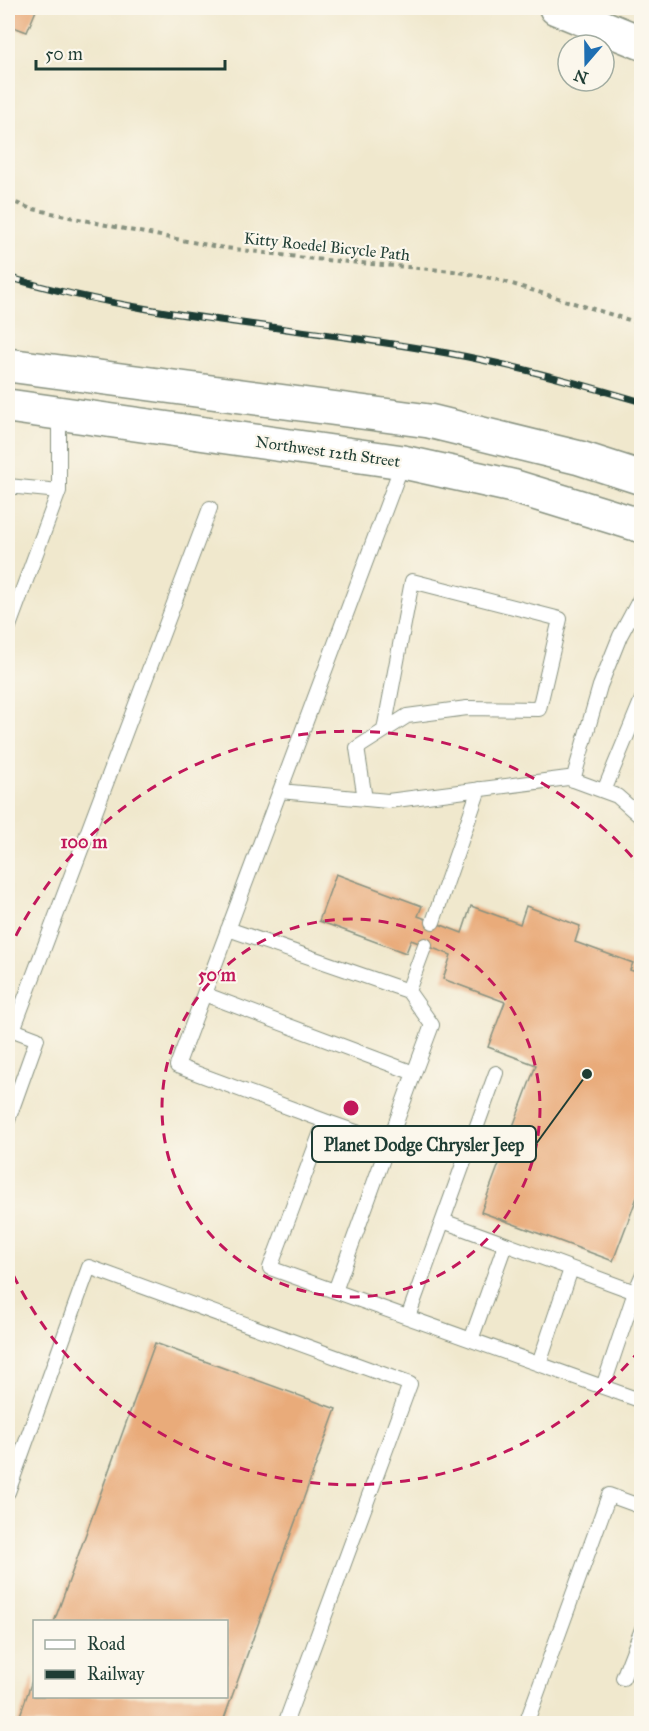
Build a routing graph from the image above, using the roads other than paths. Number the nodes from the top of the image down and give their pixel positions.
1 (556, 8) edge
2 (642, 43) edge
3 (8, 365) edge
4 (8, 406) edge
5 (59, 413) junction
6 (403, 462) junction
7 (642, 478) edge
8 (8, 486) edge
9 (59, 491) junction
10 (210, 508) dead end
11 (642, 526) edge
12 (642, 595) edge
13 (8, 629) edge
14 (642, 699) edge
15 (384, 730) junction
16 (573, 780) junction
17 (479, 789) junction
18 (280, 791) junction
19 (604, 791) junction
20 (365, 799) junction
21 (642, 818) edge
22 (433, 922) dead end
23 (228, 929) junction
24 (425, 945) dead end
25 (408, 992) junction
26 (204, 994) junction
27 (10, 1029) edge
28 (414, 1073) junction
29 (496, 1073) dead end
30 (8, 1120) edge
31 (325, 1121) junction
32 (388, 1143) junction
33 (443, 1221) junction
34 (505, 1245) junction
35 (572, 1269) junction
36 (642, 1276) edge
37 (335, 1291) junction
38 (635, 1292) junction
39 (408, 1317) junction
40 (471, 1340) junction
41 (539, 1364) junction
42 (603, 1387) junction
43 (642, 1401) edge
44 (8, 1492) edge
45 (642, 1507) edge
46 (642, 1629) edge
47 (623, 1678) dead end
48 (285, 1724) edge
49 (526, 1724) edge

1 - 2 main road
3 - 7 main road
4 - 5 main road, Northwest 12th Street
5 - 6 main road, Northwest 12th Street
5 - 9 lane
6 - 11 main road, Northwest 12th Street
6 - 18 lane
8 - 9 lane
9 - 13 lane
10 - 27 lane
12 - 16 lane
14 - 19 lane
15 - 15 lane
15 - 20 lane
16 - 17 lane
16 - 19 lane
17 - 20 lane
17 - 22 lane
18 - 20 lane
18 - 23 lane
19 - 21 lane
23 - 25 lane
23 - 26 lane
24 - 25 lane
25 - 28 lane
26 - 28 lane
26 - 31 lane
27 - 30 lane
28 - 32 lane
29 - 33 lane
31 - 32 lane
31 - 37 lane
32 - 37 lane
33 - 34 lane
33 - 39 lane
34 - 35 lane
34 - 40 lane
35 - 38 lane
35 - 41 lane
36 - 38 lane
37 - 39 lane
38 - 42 lane
39 - 40 lane
40 - 41 lane
41 - 42 lane
42 - 43 lane
44 - 48 lane
45 - 49 lane
46 - 47 lane

